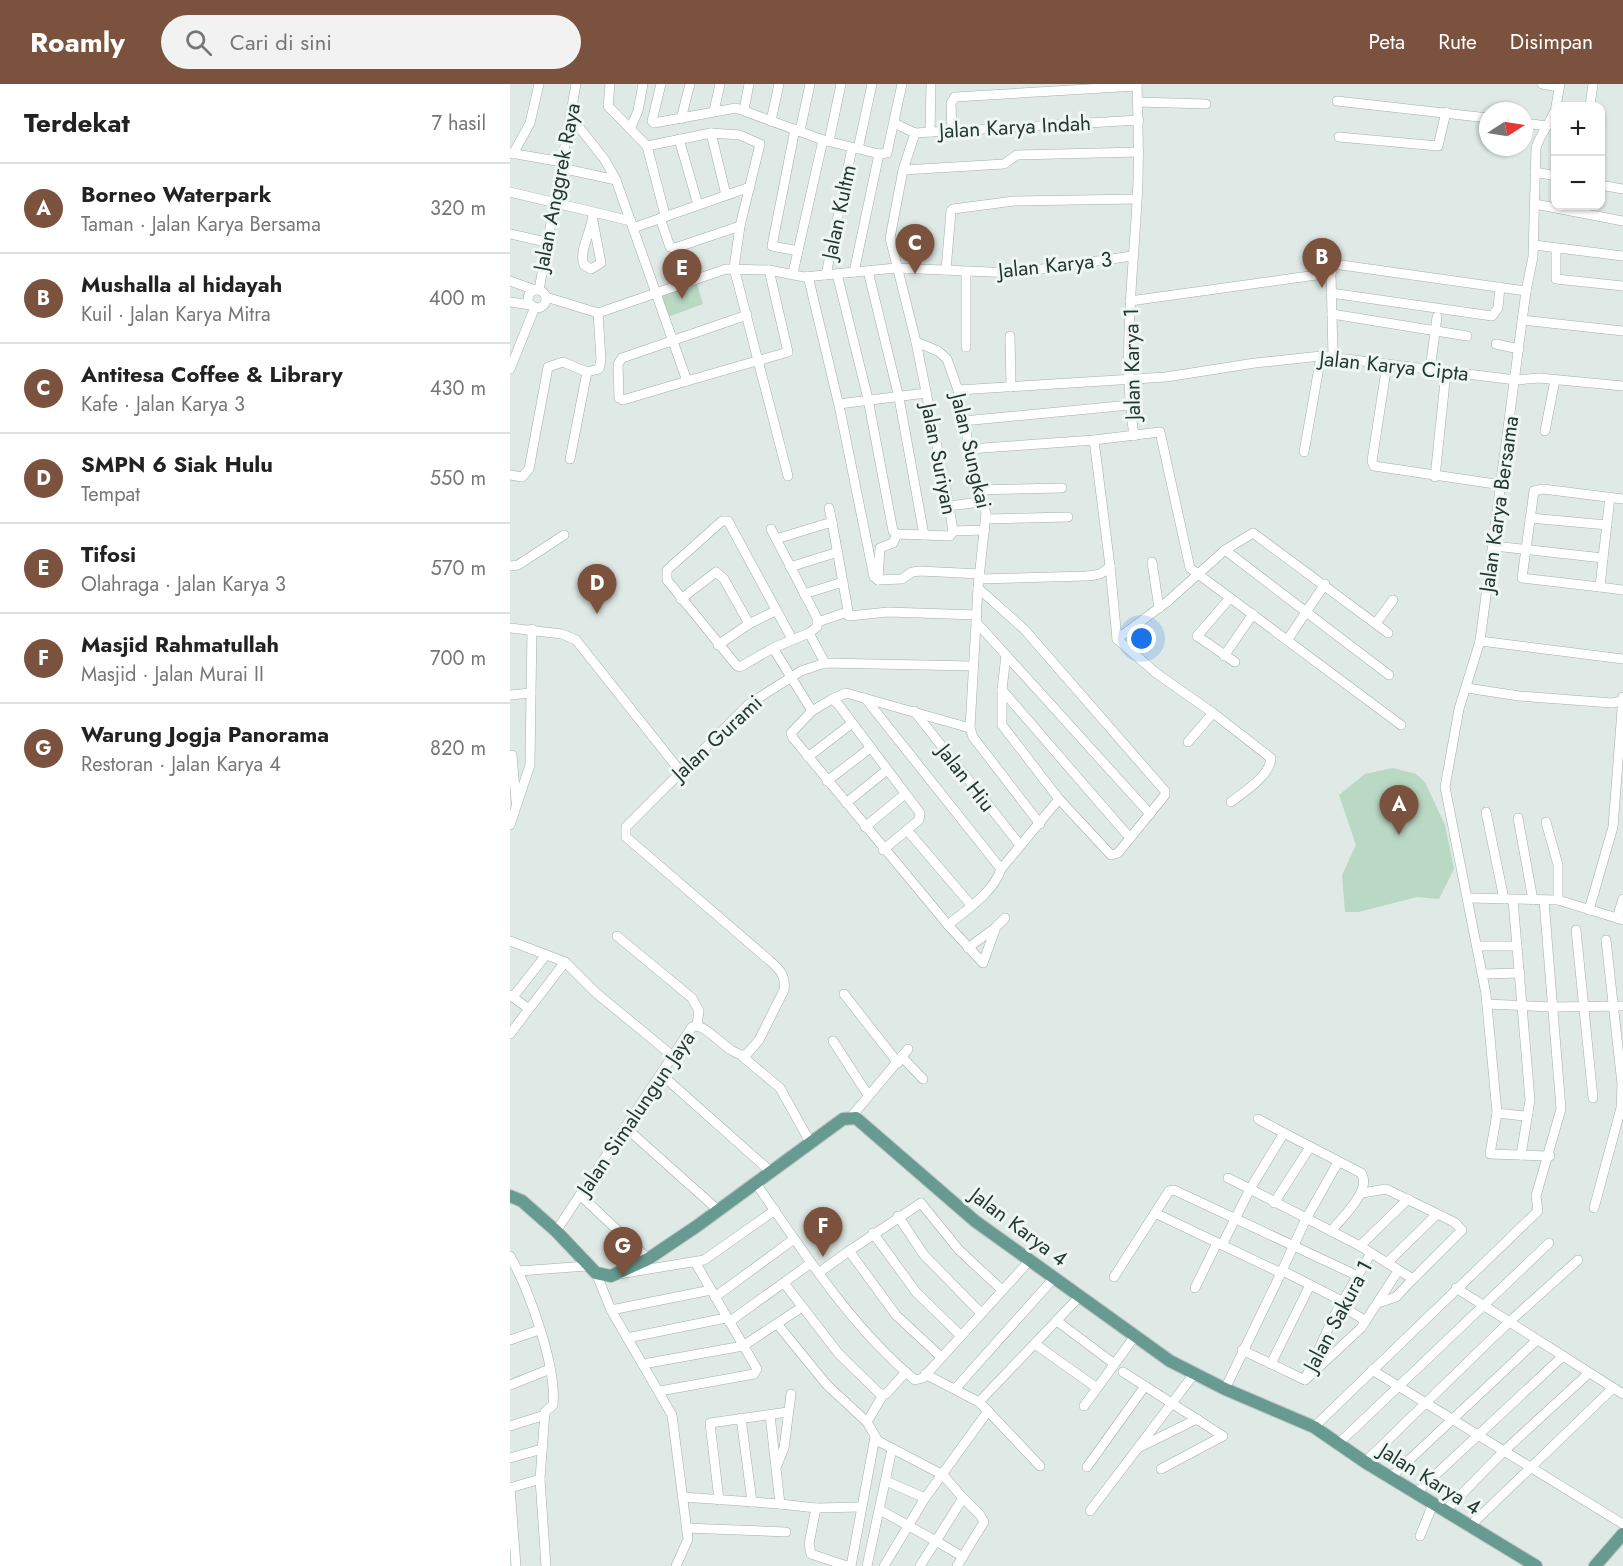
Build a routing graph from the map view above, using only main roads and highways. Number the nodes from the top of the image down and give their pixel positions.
1 (510, 1196) edge
2 (1623, 1534) edge
3 (1536, 1566) edge
4 (1595, 1566) edge

1 - 3 main road, Jalan Karya 4
2 - 4 main road

